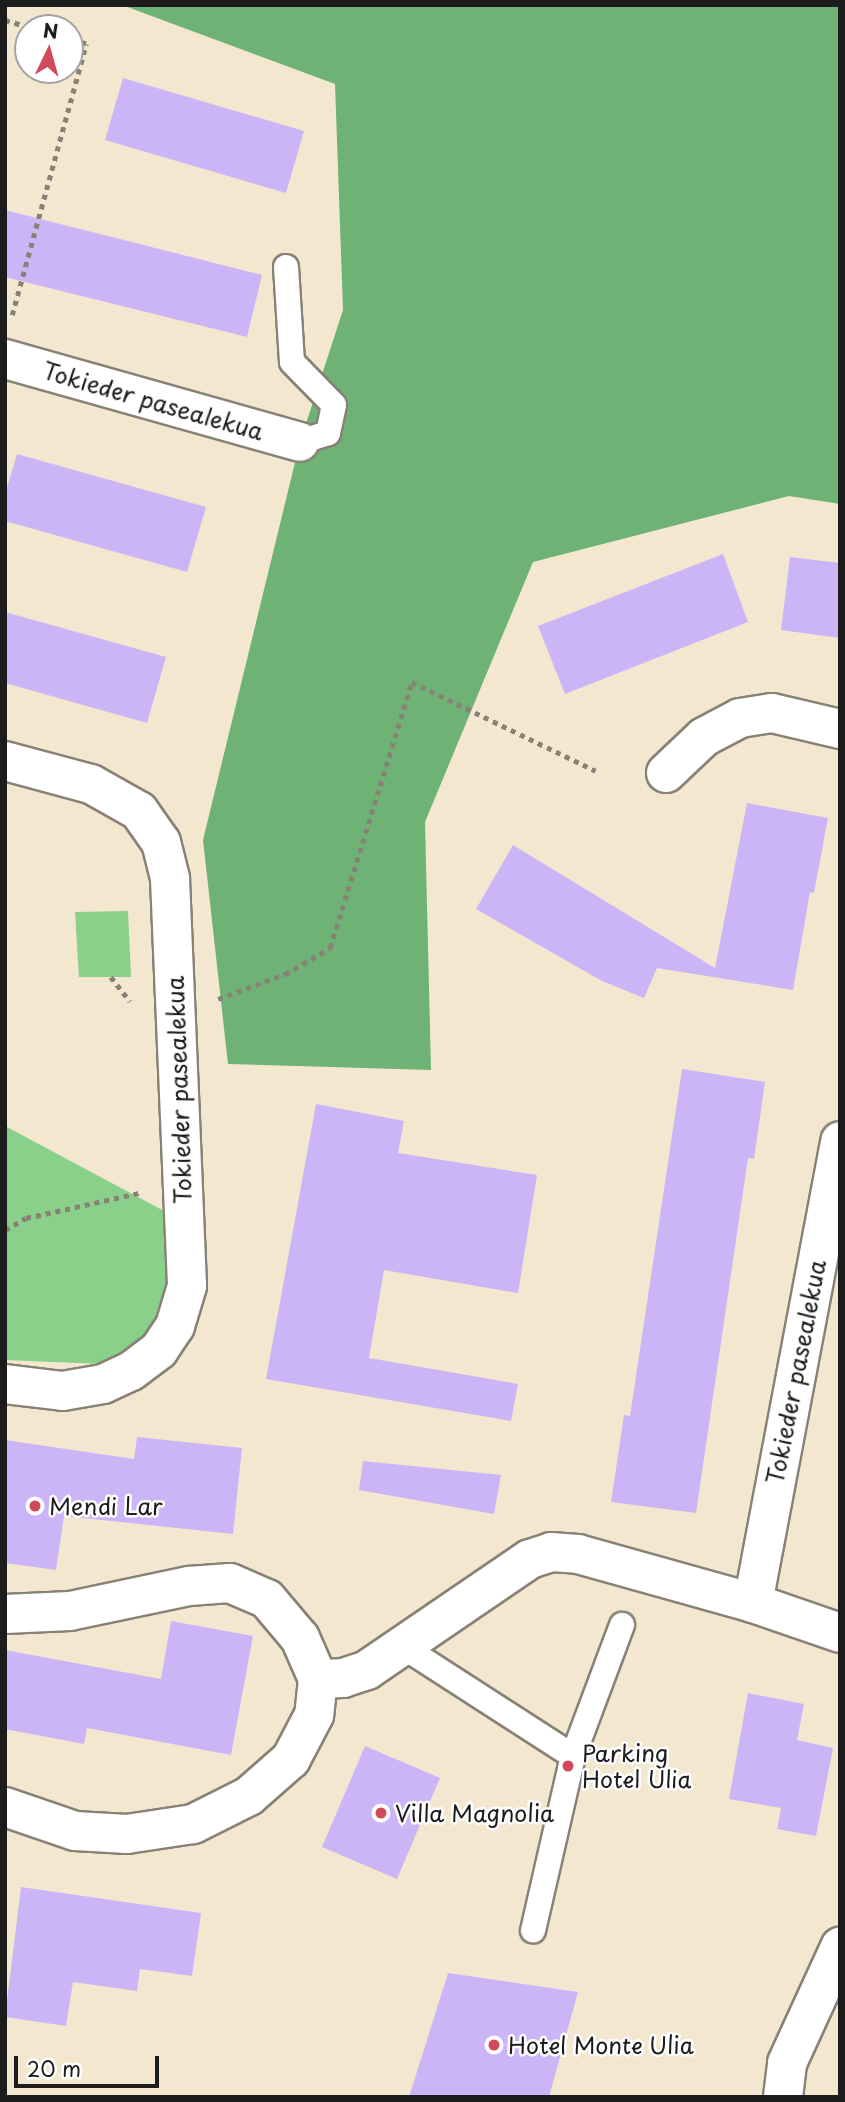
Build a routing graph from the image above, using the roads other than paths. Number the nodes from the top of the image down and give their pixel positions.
1 (286, 267) dead end
2 (5, 359) edge
3 (300, 442) joint
4 (840, 729) edge
5 (5, 761) edge
6 (666, 773) dead end
7 (840, 1141) edge
8 (5, 1384) edge
9 (753, 1604) junction
10 (5, 1614) edge
11 (622, 1625) dead end
12 (840, 1633) edge
13 (402, 1646) junction
14 (318, 1679) junction
15 (573, 1756) junction
16 (5, 1807) edge
17 (533, 1930) dead end
18 (840, 1947) edge
19 (783, 2097) edge

1 - 3 lane
2 - 3 street, Tokieder pasealekua
4 - 6 street
5 - 8 street, Tokieder pasealekua
7 - 9 street, Tokieder pasealekua
9 - 12 street
9 - 13 street
10 - 14 street
11 - 15 lane
13 - 14 street
13 - 15 lane
14 - 16 street
15 - 17 lane
18 - 19 street

